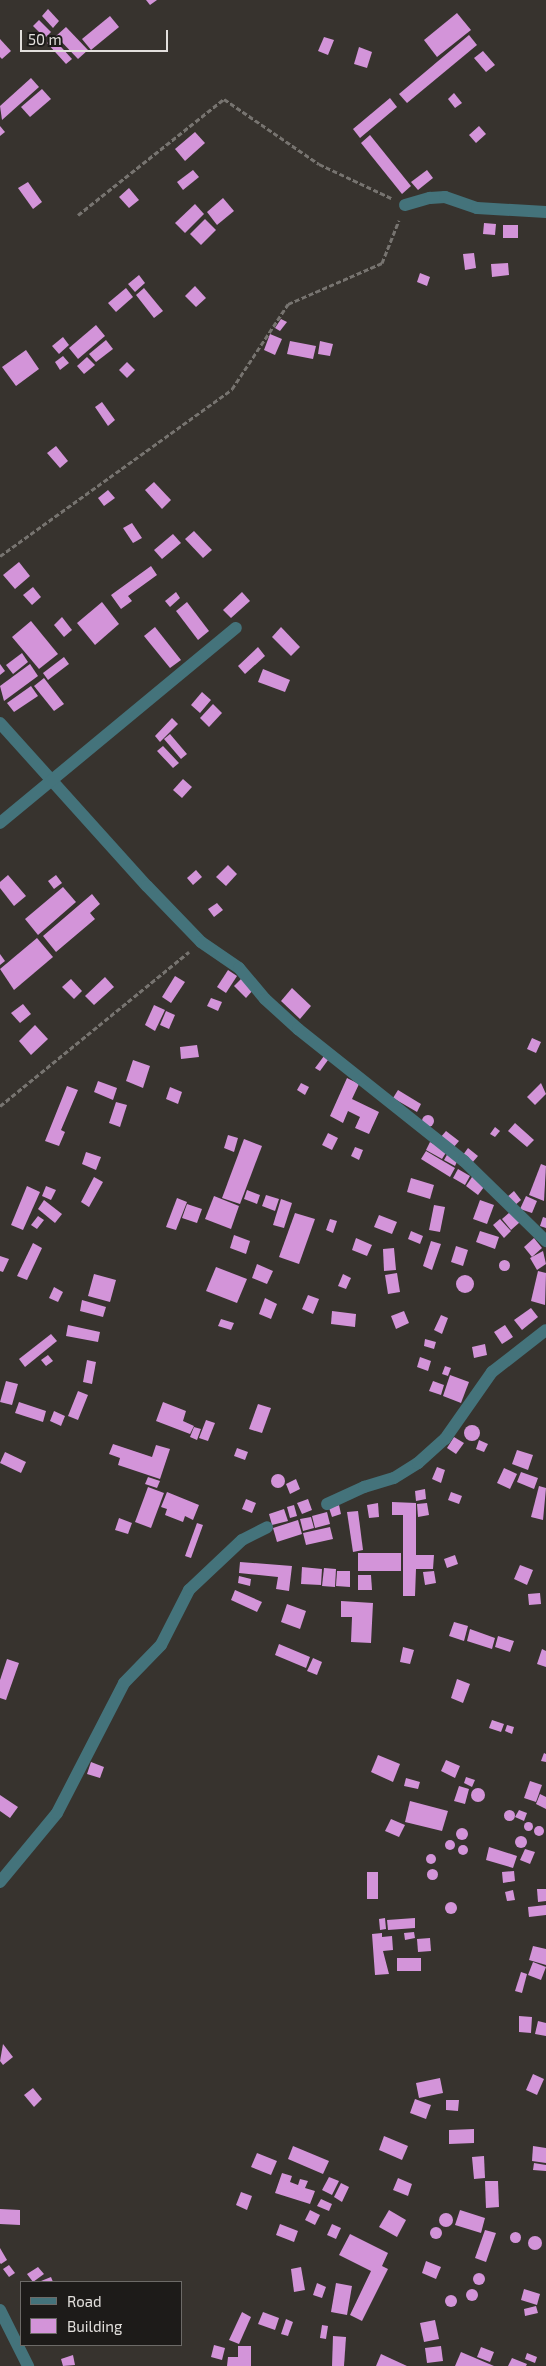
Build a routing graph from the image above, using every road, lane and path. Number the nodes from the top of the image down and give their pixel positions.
1 (405, 206) junction
2 (546, 212) edge
3 (78, 214) dead end
4 (0, 556) edge
5 (236, 628) dead end
6 (0, 723) edge
7 (54, 780) junction
8 (0, 823) edge
9 (202, 942) junction
10 (0, 1106) edge
11 (546, 1241) edge
12 (546, 1330) edge
13 (327, 1504) dead end
14 (267, 1527) dead end
15 (0, 1882) edge
16 (0, 2310) edge
17 (28, 2366) edge

1 - 2 street
1 - 3 path
1 - 4 path
5 - 7 street
6 - 7 street
7 - 8 street
7 - 9 street
9 - 10 path
9 - 11 street
12 - 13 street
14 - 15 street
16 - 17 street

